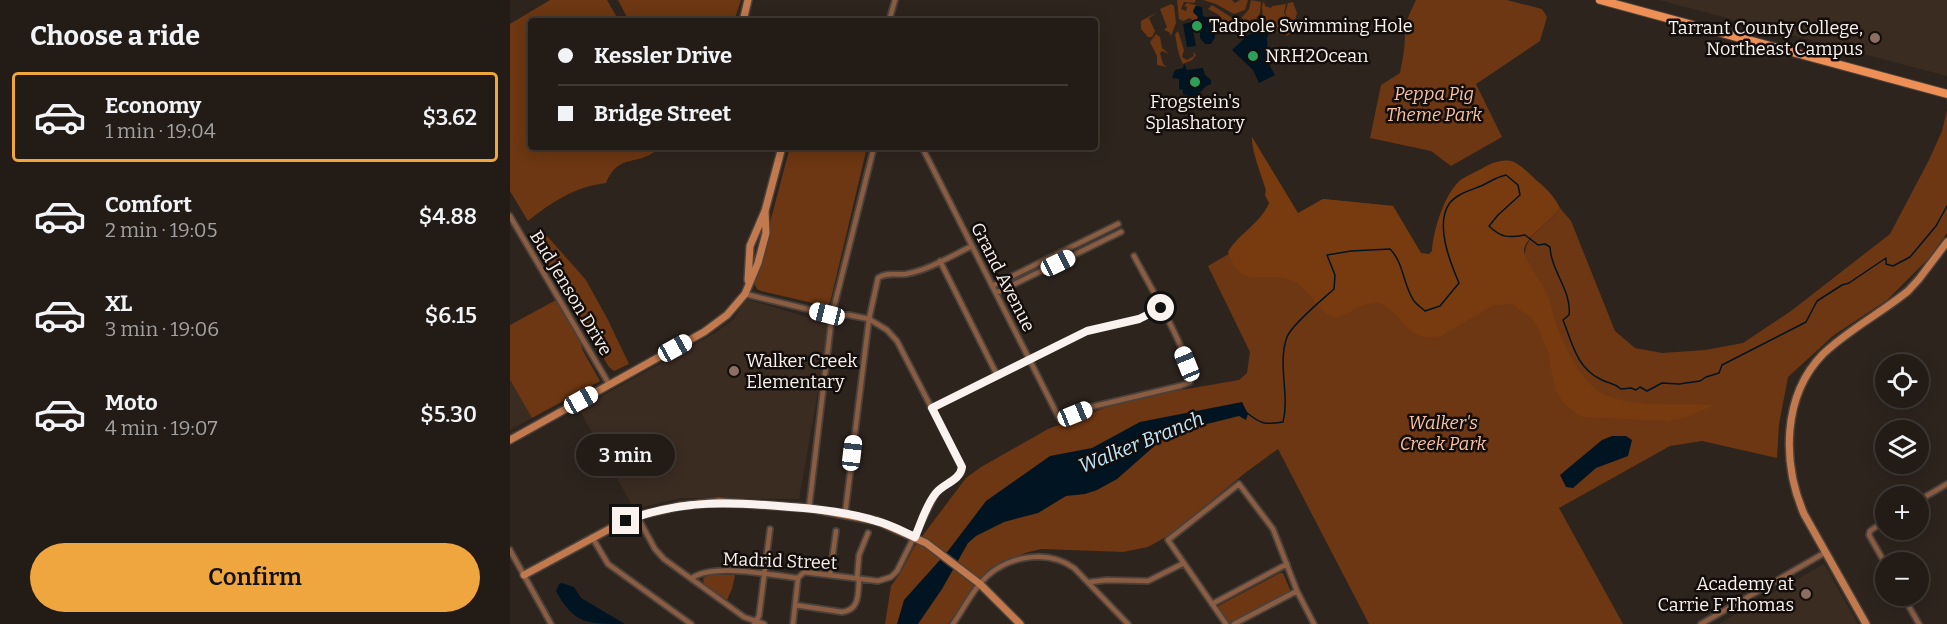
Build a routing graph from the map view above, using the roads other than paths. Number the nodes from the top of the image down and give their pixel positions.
1 (748, 0) edge
2 (896, 0) edge
3 (1600, 0) edge
4 (744, 18) edge
5 (891, 18) edge
6 (1947, 94) edge
7 (781, 150) edge
8 (873, 150) edge
9 (924, 150) edge
10 (765, 211) junction
11 (510, 216) edge
12 (1118, 224) dead end
13 (1121, 232) dead end
14 (1947, 242) edge
15 (972, 246) junction
16 (1134, 256) dead end
17 (940, 261) junction
18 (748, 282) junction
19 (992, 286) junction
20 (996, 293) junction
21 (745, 294) junction
22 (1161, 308) junction
23 (832, 315) junction
24 (869, 319) junction
25 (1029, 359) junction
26 (997, 375) junction
27 (609, 384) junction
28 (932, 408) junction
29 (510, 440) edge
30 (1947, 484) edge
31 (1929, 495) edge
32 (809, 508) junction
33 (845, 514) junction
34 (638, 516) junction
35 (1875, 528) edge
36 (770, 529) dead end
37 (836, 531) dead end
38 (868, 533) dead end
39 (592, 537) junction
40 (915, 537) junction
41 (510, 550) edge
42 (1826, 552) junction
43 (1879, 552) edge
44 (1184, 563) junction
45 (1287, 564) junction
46 (765, 574) junction
47 (524, 575) junction
48 (830, 575) junction
49 (692, 578) junction
50 (798, 578) junction
51 (858, 579) junction
52 (1090, 582) junction
53 (980, 584) junction
54 (1297, 591) junction
55 (1212, 604) junction
56 (795, 605) junction
57 (1909, 606) edge
58 (1711, 618) junction
59 (754, 623) edge
60 (551, 624) edge
61 (691, 624) edge
62 (764, 624) edge
63 (793, 624) edge
64 (953, 624) edge
65 (1020, 624) edge
66 (1128, 624) edge
67 (1226, 624) edge
68 (1234, 624) edge
69 (1314, 624) edge
70 (1701, 624) edge
71 (1714, 624) edge
72 (1866, 624) edge
73 (1919, 624) edge

1 - 4 street
2 - 5 street
3 - 6 main road
7 - 10 street
8 - 23 street
9 - 15 street, Grand Avenue
10 - 18 street
10 - 18 street
11 - 27 street, Bud Jenson Drive
12 - 19 street
13 - 20 street
14 - 42 street
15 - 17 street
15 - 19 street, Grand Avenue
16 - 22 street
17 - 24 street
17 - 26 street
18 - 21 street
19 - 20 street, Grand Avenue
20 - 25 street, Grand Avenue
21 - 23 street
21 - 27 street
22 - 25 street
22 - 25 street, Grand Avenue
23 - 24 street
23 - 32 street
24 - 28 street
24 - 33 street
25 - 26 street
26 - 28 street
27 - 29 street
28 - 40 street, Madrid Street
30 - 31 street
32 - 33 street
32 - 34 street
33 - 40 street
34 - 39 street
34 - 49 street
35 - 43 street
36 - 46 street
37 - 48 street
38 - 51 street
39 - 47 street
39 - 61 street
40 - 51 street, Madrid Street
40 - 53 street
41 - 47 street
42 - 58 street
42 - 72 street
44 - 45 street
44 - 52 street
44 - 55 street
45 - 54 street
45 - 55 street
46 - 49 street, Madrid Street
46 - 50 street, Madrid Street
46 - 59 street
47 - 60 street
48 - 50 street, Madrid Street
48 - 51 street, Madrid Street
49 - 59 street
50 - 56 street
51 - 56 street
52 - 53 street
52 - 66 street
53 - 64 street
53 - 65 street
54 - 68 street
54 - 69 street
55 - 67 street
56 - 63 street
57 - 73 street
58 - 70 street
58 - 71 street
59 - 62 street

